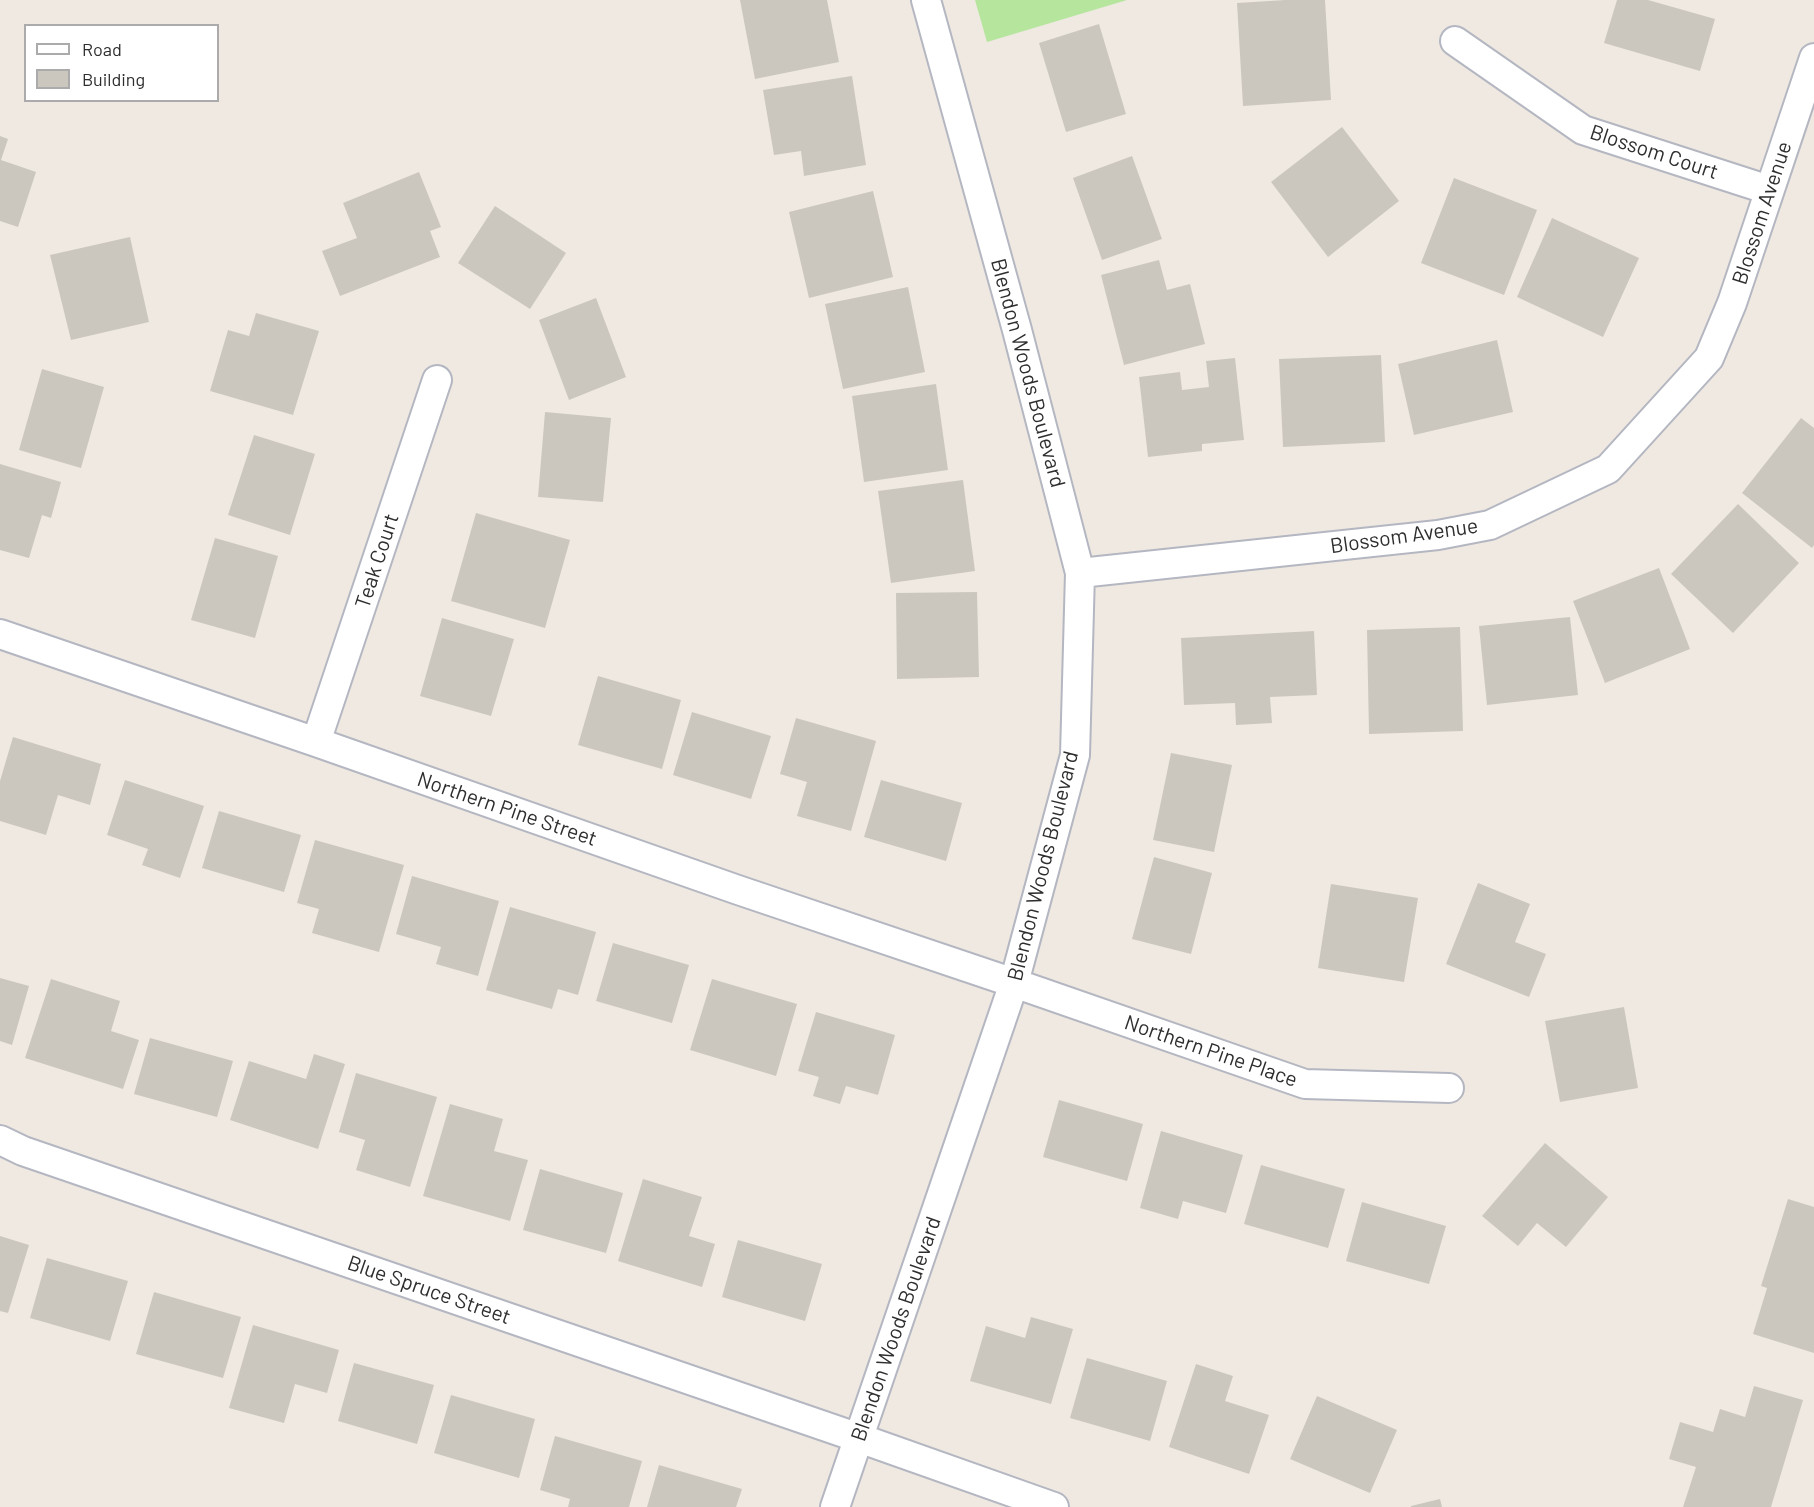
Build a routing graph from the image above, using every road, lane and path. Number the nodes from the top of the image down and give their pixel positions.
1 (926, 0) edge
2 (1455, 41) dead end
3 (1814, 58) edge
4 (1769, 190) junction
5 (437, 380) dead end
6 (1080, 573) junction
7 (0, 634) edge
8 (316, 742) junction
9 (1014, 983) junction
10 (1449, 1088) dead end
11 (0, 1140) edge
12 (859, 1438) junction
13 (835, 1507) edge
14 (1054, 1507) edge

1 - 6 street, Blendon Woods Boulevard
2 - 4 street, Blossom Court
3 - 4 street, Blossom Avenue
4 - 6 street, Blossom Avenue
5 - 8 street, Teak Court
6 - 9 street, Blendon Woods Boulevard
7 - 8 street, Northern Pine Street
8 - 9 street, Northern Pine Street
9 - 10 street, Northern Pine Place
9 - 12 street, Blendon Woods Boulevard
11 - 12 street, Blue Spruce Street
12 - 13 street, Blendon Woods Boulevard
12 - 14 street, Blue Spruce Street

